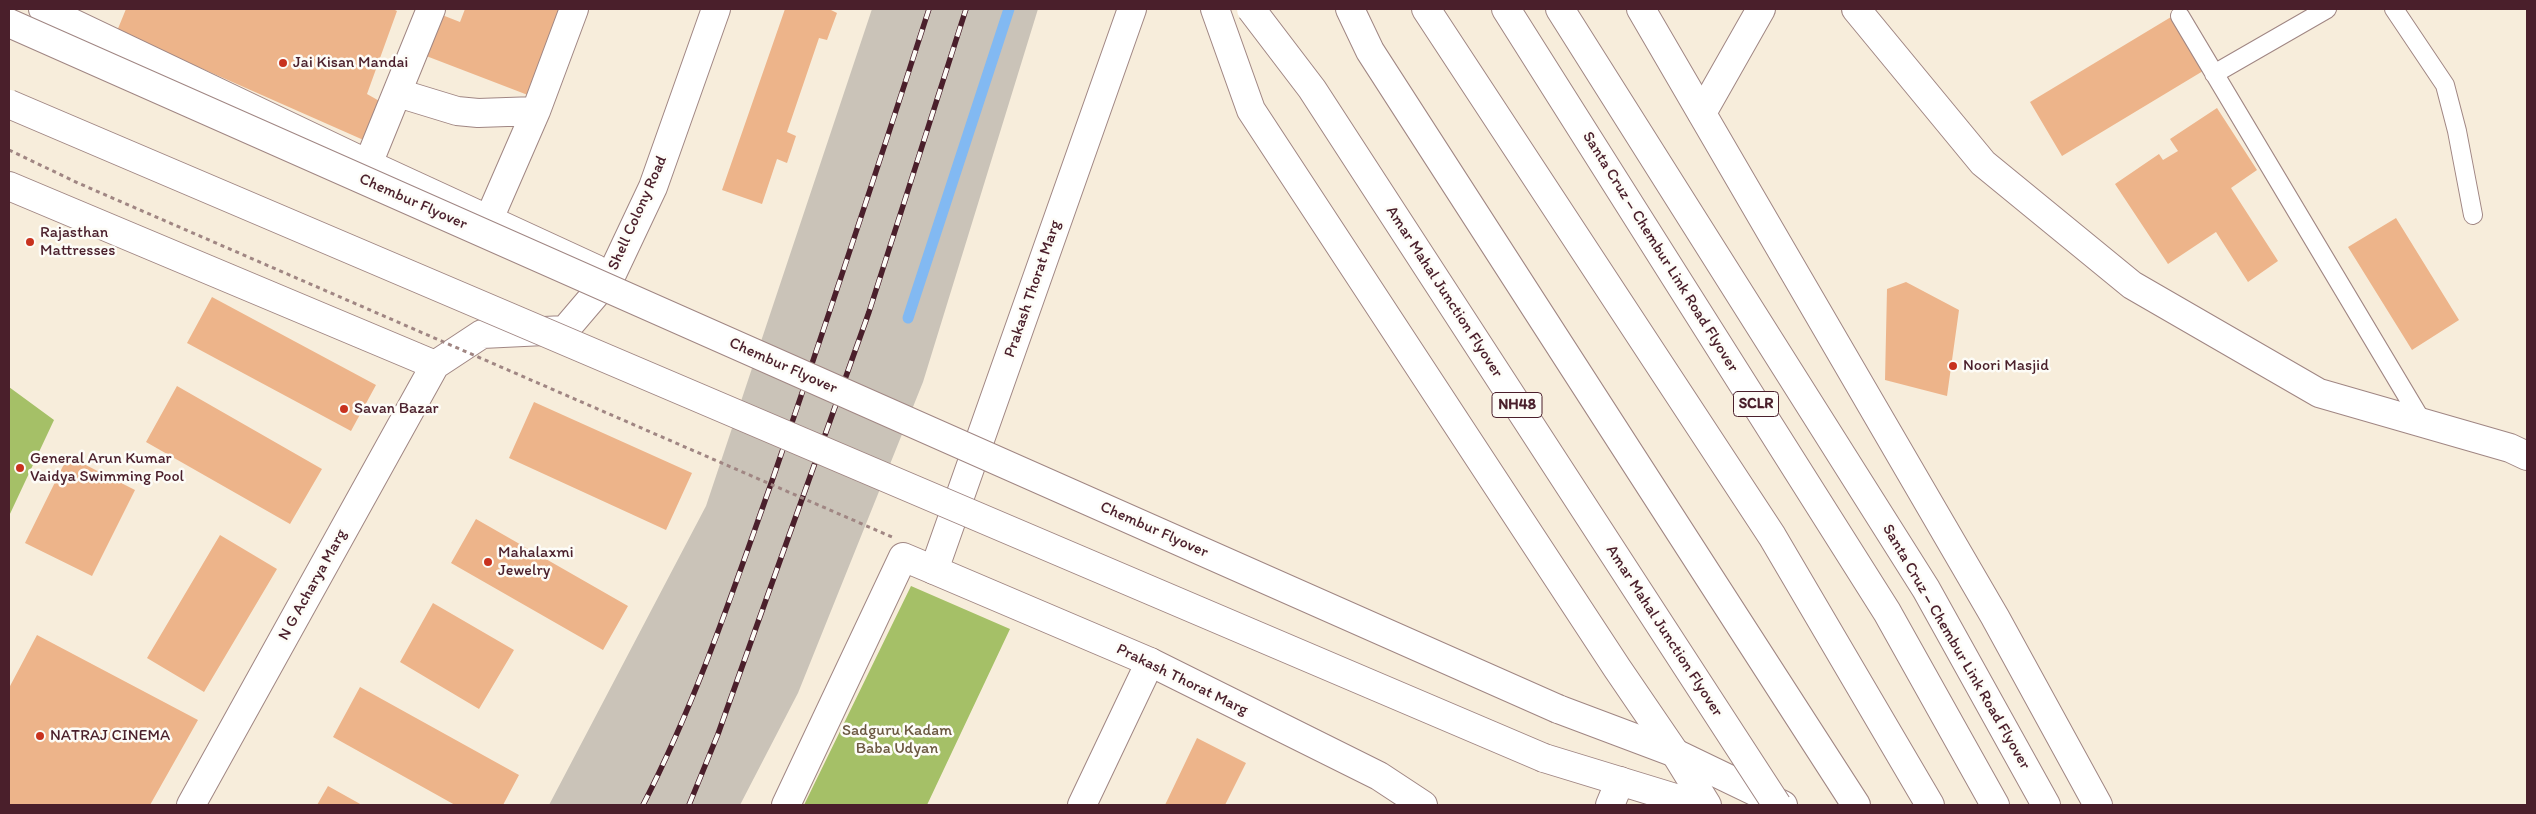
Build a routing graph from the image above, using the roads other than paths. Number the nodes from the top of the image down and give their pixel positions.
1 (43, 9) edge
2 (431, 9) edge
3 (574, 9) edge
4 (716, 9) edge
5 (1132, 9) edge
6 (1216, 9) edge
7 (1251, 9) edge
8 (1350, 9) edge
9 (1426, 9) edge
10 (1506, 9) edge
11 (1560, 9) edge
12 (1641, 9) edge
13 (1761, 9) edge
14 (1856, 9) edge
15 (2327, 9) edge
16 (2394, 9) edge
17 (2180, 16) dead end
18 (9, 23) edge
19 (2214, 74) junction
20 (398, 93) junction
21 (9, 104) edge
22 (536, 111) junction
23 (1702, 113) junction
24 (368, 164) junction
25 (9, 186) edge
26 (2474, 215) dead end
27 (489, 219) junction
28 (611, 276) junction
29 (435, 365) junction
30 (2423, 423) junction
31 (2527, 456) edge
32 (934, 570) junction
33 (1150, 662) junction
34 (1675, 753) junction
35 (1615, 793) edge
36 (191, 805) edge
37 (786, 805) edge
38 (1082, 805) edge
39 (1423, 805) edge
40 (1698, 805) edge
41 (1707, 805) edge
42 (1777, 805) edge
43 (1783, 805) edge
44 (1856, 805) edge
45 (1930, 805) edge
46 (1995, 805) edge
47 (2046, 805) edge
48 (2098, 805) edge

1 - 24 main road
2 - 20 main road
3 - 22 main road
4 - 28 main road, Shell Colony Road
5 - 32 main road, Prakash Thorat Marg
6 - 34 main road
7 - 42 main road, Amar Mahal Junction Flyover / NH48, bridge
8 - 44 main road
9 - 45 main road
10 - 46 main road, Santa Cruz – Chembur Link Road Flyover / SCLR
11 - 47 main road, Santa Cruz – Chembur Link Road Flyover / SCLR
12 - 23 main road
13 - 23 main road
14 - 30 main road
15 - 19 lane
16 - 26 lane
17 - 19 lane
18 - 34 main road, Chembur Flyover, bridge
19 - 30 lane
20 - 22 main road
20 - 24 main road
21 - 35 main road, bridge
22 - 27 main road
23 - 48 main road
24 - 27 main road
25 - 29 main road
27 - 28 main road
28 - 29 main road, Shell Colony Road
29 - 36 main road, N G Acharya Marg
30 - 31 main road
32 - 33 main road, Prakash Thorat Marg
32 - 37 main road, Prakash Thorat Marg
33 - 38 main road
33 - 39 main road, Prakash Thorat Marg
34 - 41 main road
34 - 43 main road, Chembur Flyover
35 - 40 main road

